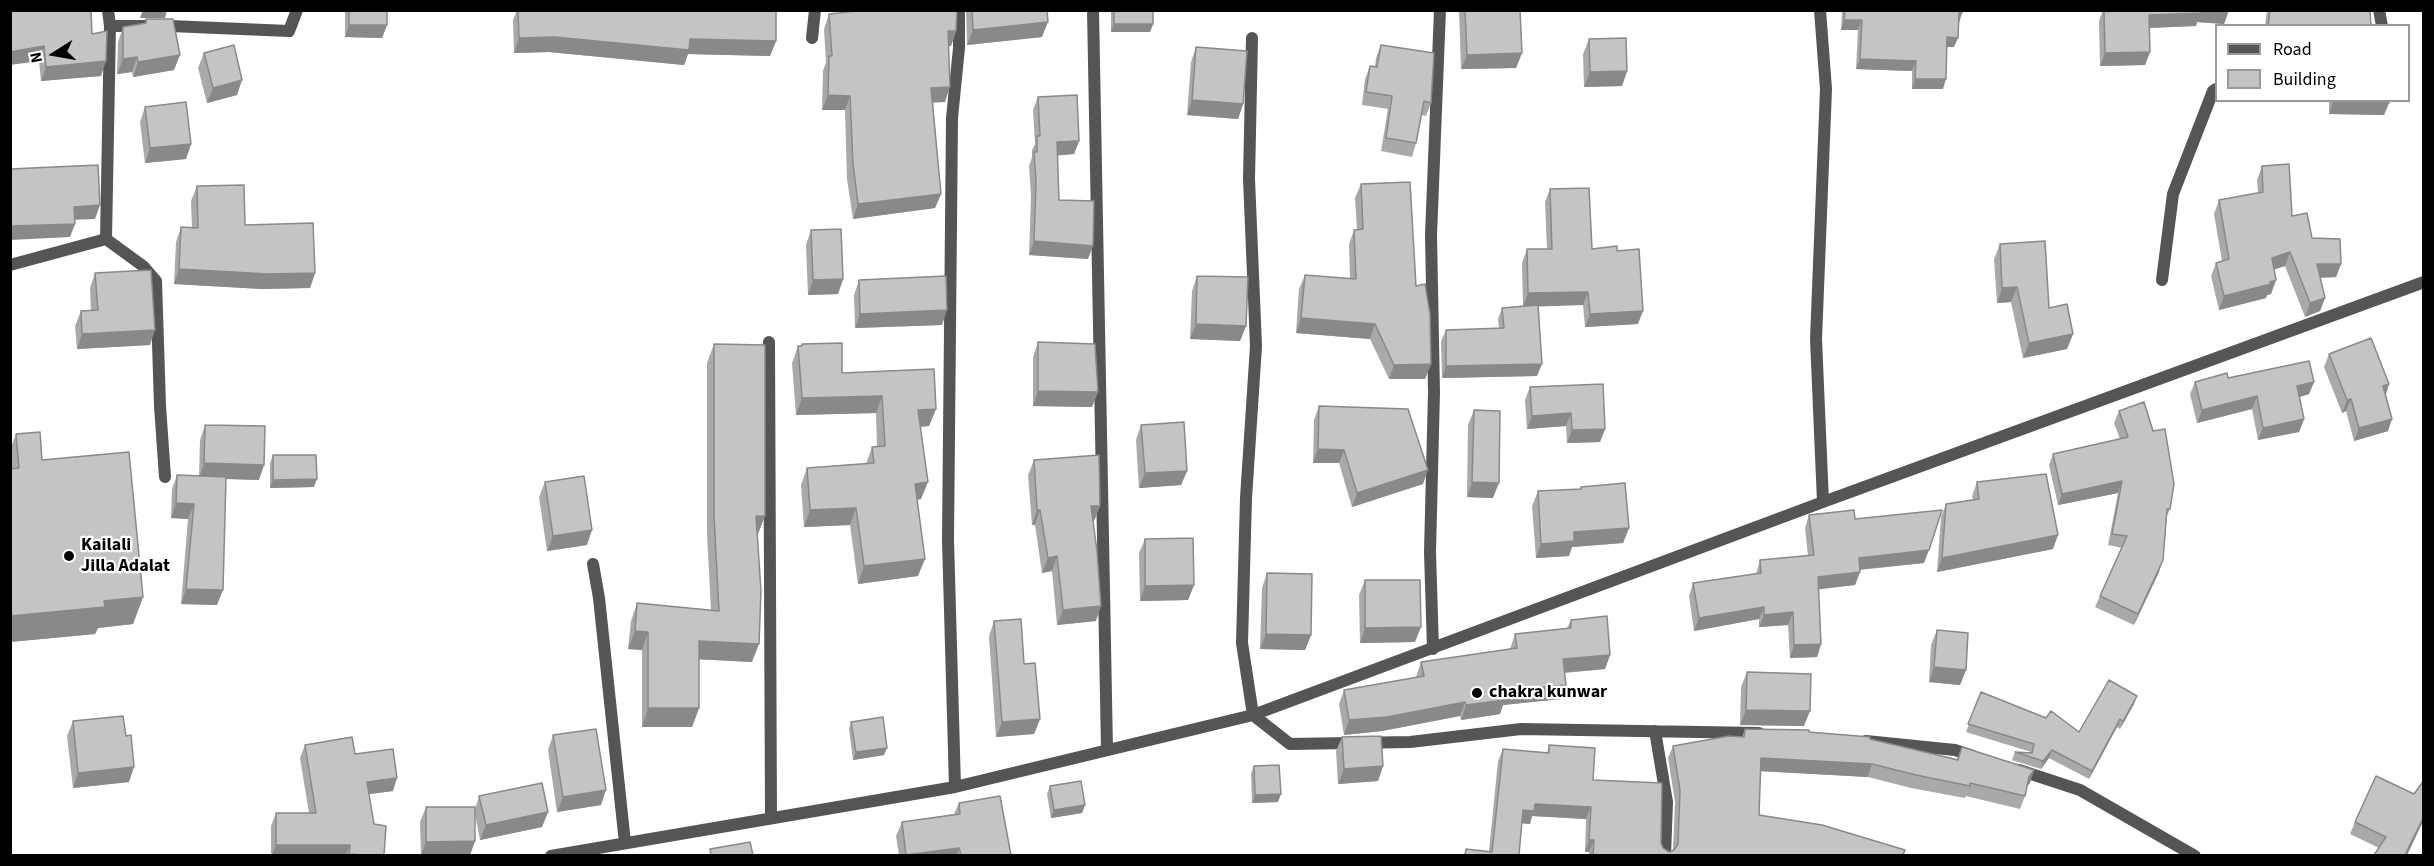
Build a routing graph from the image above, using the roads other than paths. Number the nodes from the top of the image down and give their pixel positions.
1 (108, 10) edge
2 (297, 10) edge
3 (815, 10) edge
4 (958, 10) edge
5 (1093, 10) edge
6 (1440, 10) edge
7 (1820, 10) edge
8 (110, 26) junction
9 (812, 38) dead end
10 (1252, 38) dead end
11 (2215, 90) edge
12 (106, 239) junction
13 (10, 265) edge
14 (2162, 279) dead end
15 (2424, 282) edge
16 (769, 342) dead end
17 (165, 477) dead end
18 (1823, 502) junction
19 (593, 564) dead end
20 (1433, 649) junction
21 (1253, 715) junction
22 (1655, 731) junction
23 (1772, 734) edge
24 (1852, 739) edge
25 (1107, 750) junction
26 (1989, 761) edge
27 (2012, 768) edge
28 (954, 787) junction
29 (771, 818) junction
30 (625, 843) junction
31 (551, 855) edge
32 (1665, 855) edge
33 (2195, 855) edge

1 - 8 street
2 - 8 street
3 - 9 street
4 - 28 street
5 - 25 street
6 - 20 street
7 - 18 street
8 - 12 street
10 - 21 street
11 - 14 street
12 - 13 street
12 - 17 street
15 - 18 street
16 - 29 street
18 - 20 street
19 - 30 street
20 - 21 street
21 - 22 street
21 - 25 street
22 - 23 street
22 - 32 street
24 - 26 street
25 - 28 street
27 - 33 street
28 - 29 street
29 - 30 street
30 - 31 street

